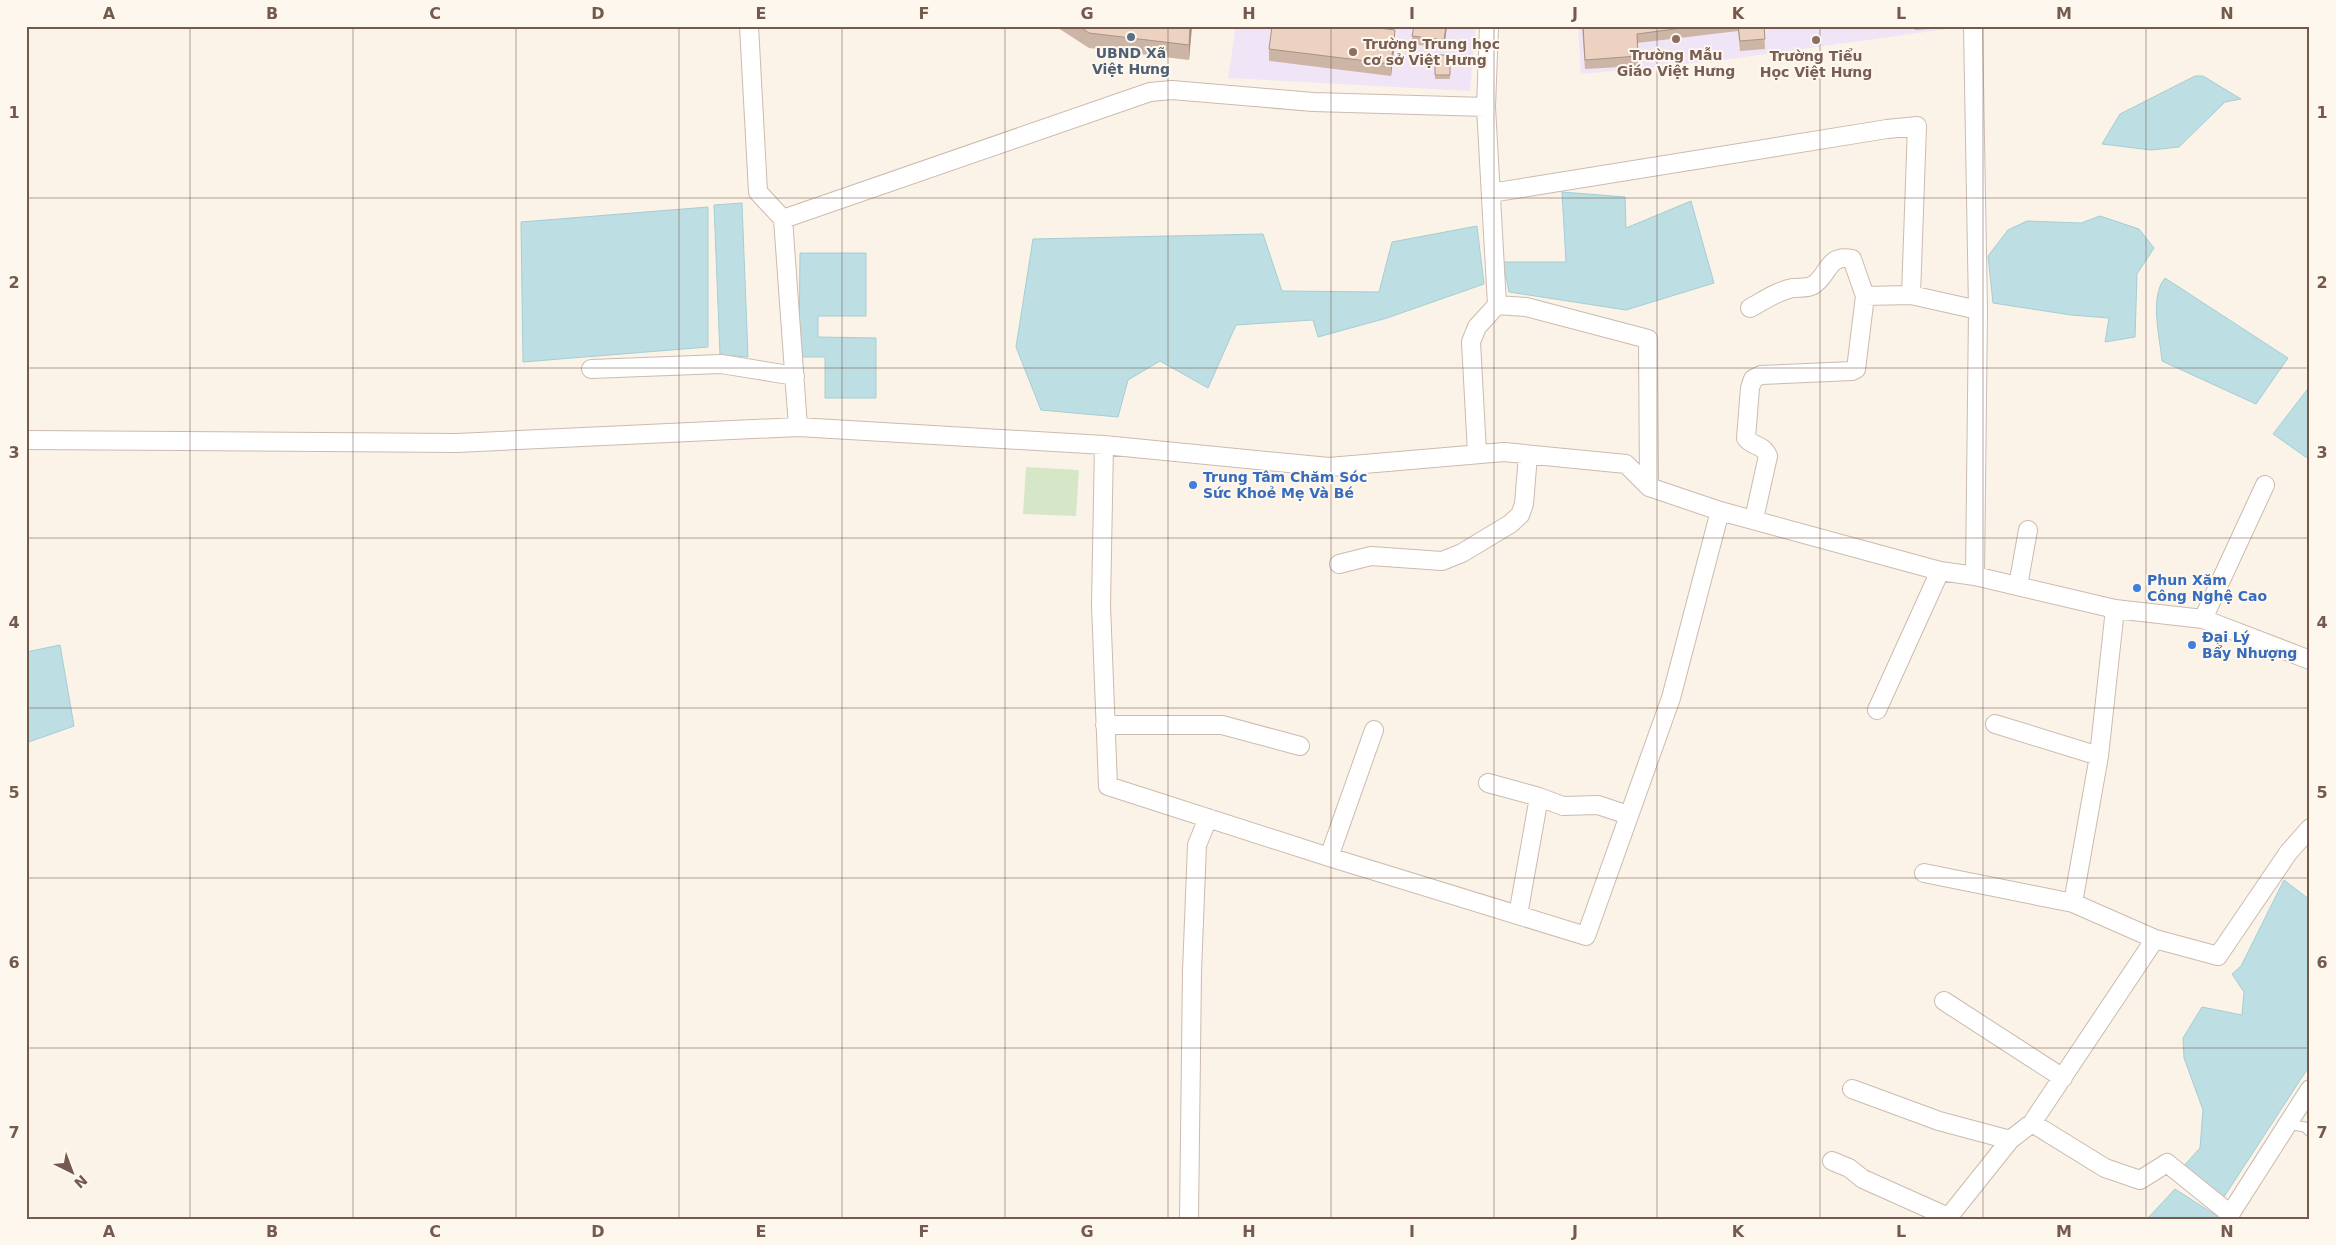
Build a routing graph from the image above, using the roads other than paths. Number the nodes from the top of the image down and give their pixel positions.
1 (749, 26) edge
2 (1489, 26) edge
3 (1973, 26) edge
4 (1486, 107) junction
5 (1491, 193) junction
6 (783, 219) junction
7 (1911, 295) junction
8 (1865, 296) junction
9 (1497, 305) junction
10 (1750, 308) dead end
11 (1978, 310) junction
12 (591, 369) dead end
13 (795, 376) junction
14 (798, 427) junction
15 (26, 440) edge
16 (1104, 445) junction
17 (1477, 454) junction
18 (1528, 455) junction
19 (2265, 485) dead end
20 (1648, 487) junction
21 (1720, 512) junction
22 (1754, 520) junction
23 (2028, 530) dead end
24 (1339, 564) dead end
25 (1940, 571) junction
26 (1975, 576) junction
27 (2018, 586) junction
28 (2116, 609) junction
29 (2202, 619) junction
30 (2310, 660) edge
31 (1877, 710) dead end
32 (1105, 724) junction
33 (1995, 724) dead end
34 (1374, 730) dead end
35 (1300, 746) dead end
36 (2100, 756) junction
37 (1488, 783) dead end
38 (1539, 797) junction
39 (1628, 815) junction
40 (1208, 818) junction
41 (2310, 828) edge
42 (1330, 857) junction
43 (1924, 873) dead end
44 (2074, 903) junction
45 (1518, 915) junction
46 (2156, 939) junction
47 (1944, 1001) dead end
48 (2063, 1078) junction
49 (1852, 1089) dead end
50 (2310, 1089) edge
51 (2032, 1123) junction
52 (2287, 1124) junction
53 (2310, 1132) edge
54 (2010, 1140) junction
55 (1832, 1161) dead end
56 (2228, 1216) edge
57 (1947, 1218) edge
58 (1189, 1219) edge

1 - 6 street
2 - 4 street
3 - 11 street
4 - 5 street
4 - 6 street
5 - 7 street
5 - 9 street
6 - 13 street
7 - 8 street
7 - 11 street
8 - 10 street
8 - 22 street
9 - 17 street
9 - 20 street
11 - 26 street
12 - 13 street
13 - 14 street
14 - 15 street
14 - 16 street
16 - 17 street
16 - 32 street
17 - 18 street
18 - 20 street
18 - 24 street
19 - 29 street
20 - 21 street
21 - 22 street
21 - 39 street
22 - 25 street
23 - 27 street
25 - 26 street
25 - 31 street
26 - 27 street
27 - 28 street
28 - 29 street
28 - 36 street
29 - 30 street
32 - 35 street
32 - 40 street
33 - 36 street
34 - 42 street
36 - 44 street
37 - 38 street
38 - 39 street
38 - 45 street
39 - 45 street
40 - 42 street
40 - 58 street
41 - 46 street
42 - 45 street
43 - 44 street
44 - 46 street
46 - 48 street
47 - 48 street
48 - 51 street
49 - 54 street
50 - 52 street
51 - 54 street
51 - 56 street
52 - 53 lane
52 - 56 street
54 - 57 street
55 - 57 street

